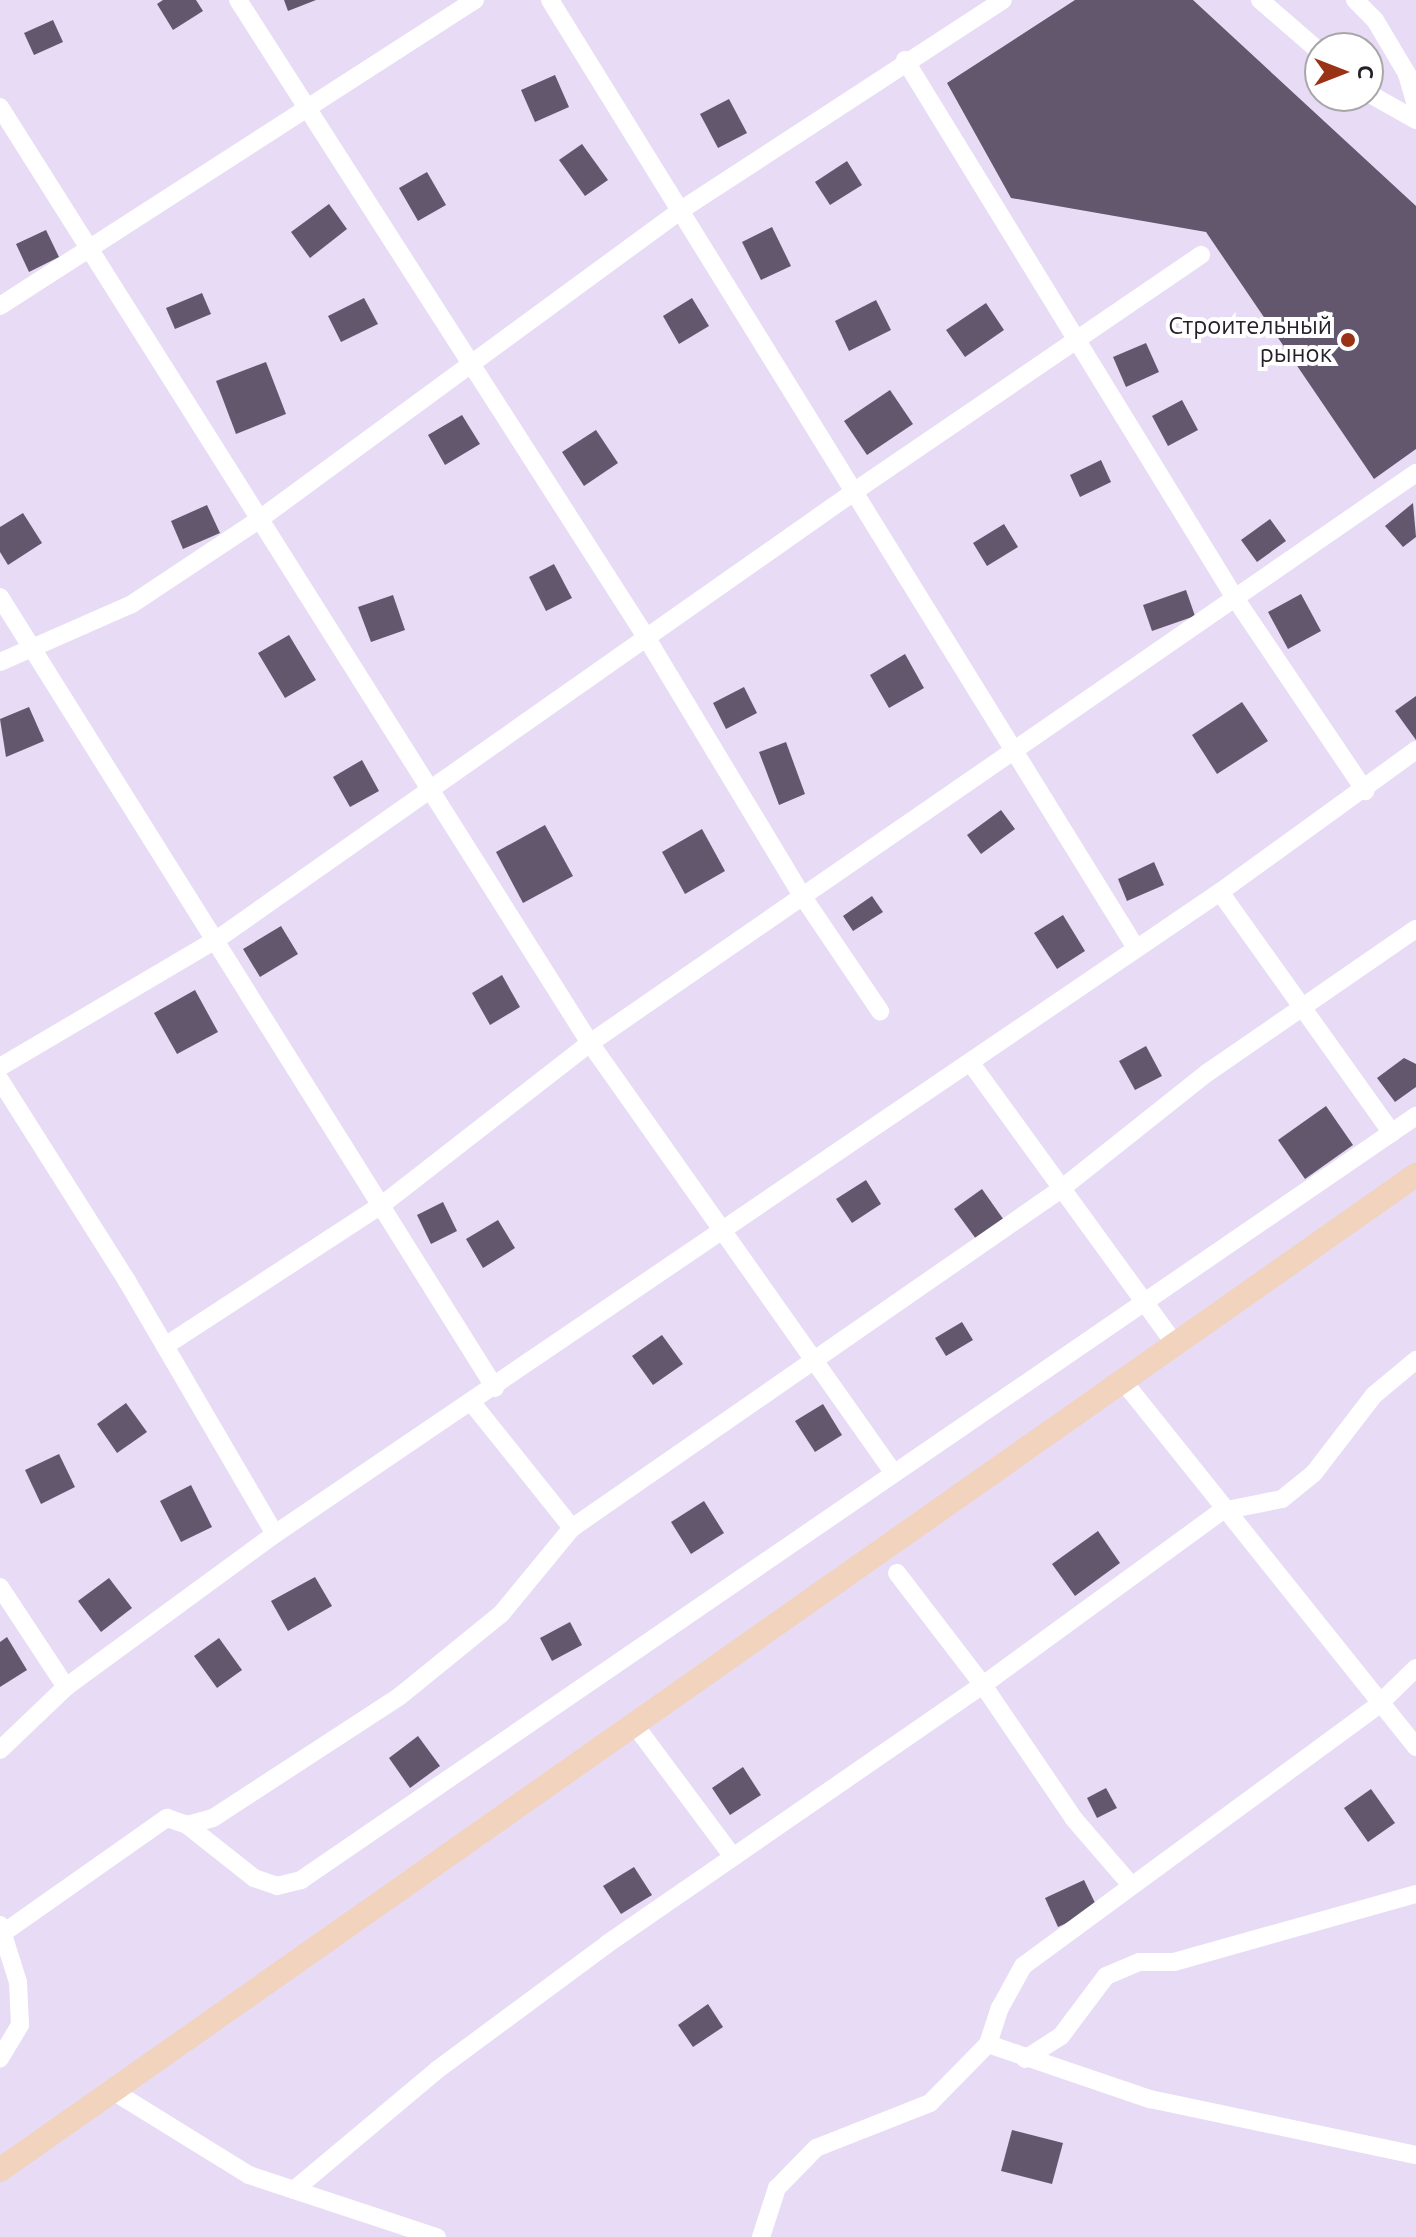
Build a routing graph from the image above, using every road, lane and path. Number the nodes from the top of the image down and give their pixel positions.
1 (238, 0) edge
2 (475, 0) edge
3 (550, 0) edge
4 (1003, 0) edge
5 (1260, 0) edge
6 (1355, 0) edge
7 (1304, 38) edge
8 (905, 60) junction
9 (1384, 102) edge
10 (1416, 105) edge
11 (0, 107) edge
12 (303, 108) junction
13 (1416, 120) edge
14 (681, 210) junction
15 (88, 249) junction
16 (1201, 255) dead end
17 (0, 306) edge
18 (1076, 340) junction
19 (471, 364) junction
20 (1416, 473) edge
21 (855, 491) junction
22 (257, 521) junction
23 (0, 597) edge
24 (1235, 598) junction
25 (646, 637) junction
26 (34, 651) junction
27 (0, 662) edge
28 (1416, 750) edge
29 (1016, 751) junction
30 (428, 790) junction
31 (1365, 791) junction
32 (1220, 892) junction
33 (803, 897) junction
34 (1416, 929) edge
35 (216, 940) junction
36 (1136, 948) junction
37 (1301, 1005) junction
38 (880, 1011) dead end
39 (590, 1043) junction
40 (970, 1062) junction
41 (0, 1067) edge
42 (0, 1080) edge
43 (1416, 1116) edge
44 (1392, 1133) junction
45 (1416, 1175) edge
46 (1061, 1189) junction
47 (383, 1204) junction
48 (723, 1226) junction
49 (1146, 1304) junction
50 (1173, 1341) junction
51 (165, 1346) junction
52 (1416, 1360) edge
53 (815, 1361) junction
54 (1123, 1381) junction
55 (495, 1388) junction
56 (472, 1403) junction
57 (893, 1472) junction
58 (1222, 1511) junction
59 (572, 1528) junction
60 (275, 1534) junction
61 (897, 1573) dead end
62 (0, 1587) edge
63 (1416, 1668) edge
64 (983, 1685) junction
65 (66, 1687) junction
66 (1378, 1705) junction
67 (634, 1724) junction
68 (1416, 1747) edge
69 (0, 1750) edge
70 (187, 1825) junction
71 (733, 1857) junction
72 (1131, 1885) junction
73 (1416, 1894) edge
74 (3, 1928) edge
75 (988, 2044) junction
76 (0, 2058) edge
77 (1025, 2059) junction
78 (113, 2091) junction
79 (1416, 2155) edge
80 (0, 2170) edge
81 (294, 2190) junction
82 (437, 2237) edge
83 (761, 2237) edge

1 - 12 street
2 - 12 street
3 - 14 street
4 - 8 street
5 - 7 street
6 - 10 street
8 - 14 street
8 - 18 street
9 - 13 street
11 - 15 street
12 - 15 street
12 - 19 street
14 - 19 street
14 - 21 street
15 - 17 street
15 - 22 street
16 - 18 street
18 - 21 street
18 - 24 street
19 - 22 street
19 - 25 street
20 - 24 street
21 - 25 street
21 - 29 street
22 - 26 street
22 - 30 street
23 - 26 street
24 - 29 street
24 - 31 street
25 - 30 street
25 - 33 street
26 - 27 street
26 - 35 street
28 - 31 street
29 - 33 street
29 - 36 street
30 - 35 street
30 - 39 street
31 - 32 street
32 - 36 street
32 - 37 street
33 - 38 street
33 - 39 street
34 - 37 street
35 - 41 street
35 - 47 street
36 - 40 street
37 - 44 street
37 - 46 street
39 - 47 street
39 - 48 street
40 - 46 street
40 - 48 street
42 - 51 street
43 - 44 street
44 - 49 street
45 - 50 street
46 - 49 street
46 - 53 street
47 - 51 street
47 - 55 street
48 - 53 street
48 - 55 street
49 - 50 street
49 - 57 street
50 - 54 street
51 - 60 street
52 - 58 street
53 - 57 street
53 - 59 street
54 - 58 street
54 - 67 street
55 - 56 street
56 - 59 street
56 - 60 street
57 - 70 street
58 - 64 street
58 - 66 street
59 - 70 street
60 - 65 street
61 - 64 street
62 - 65 street
63 - 66 street
64 - 71 street
64 - 72 street
65 - 69 street
66 - 68 street
66 - 72 street
67 - 71 street
67 - 78 street
70 - 74 street
71 - 81 street
72 - 75 street
73 - 77 street
74 - 76 street
75 - 77 street
75 - 83 street
77 - 79 street
78 - 80 street
78 - 81 street
81 - 82 street

